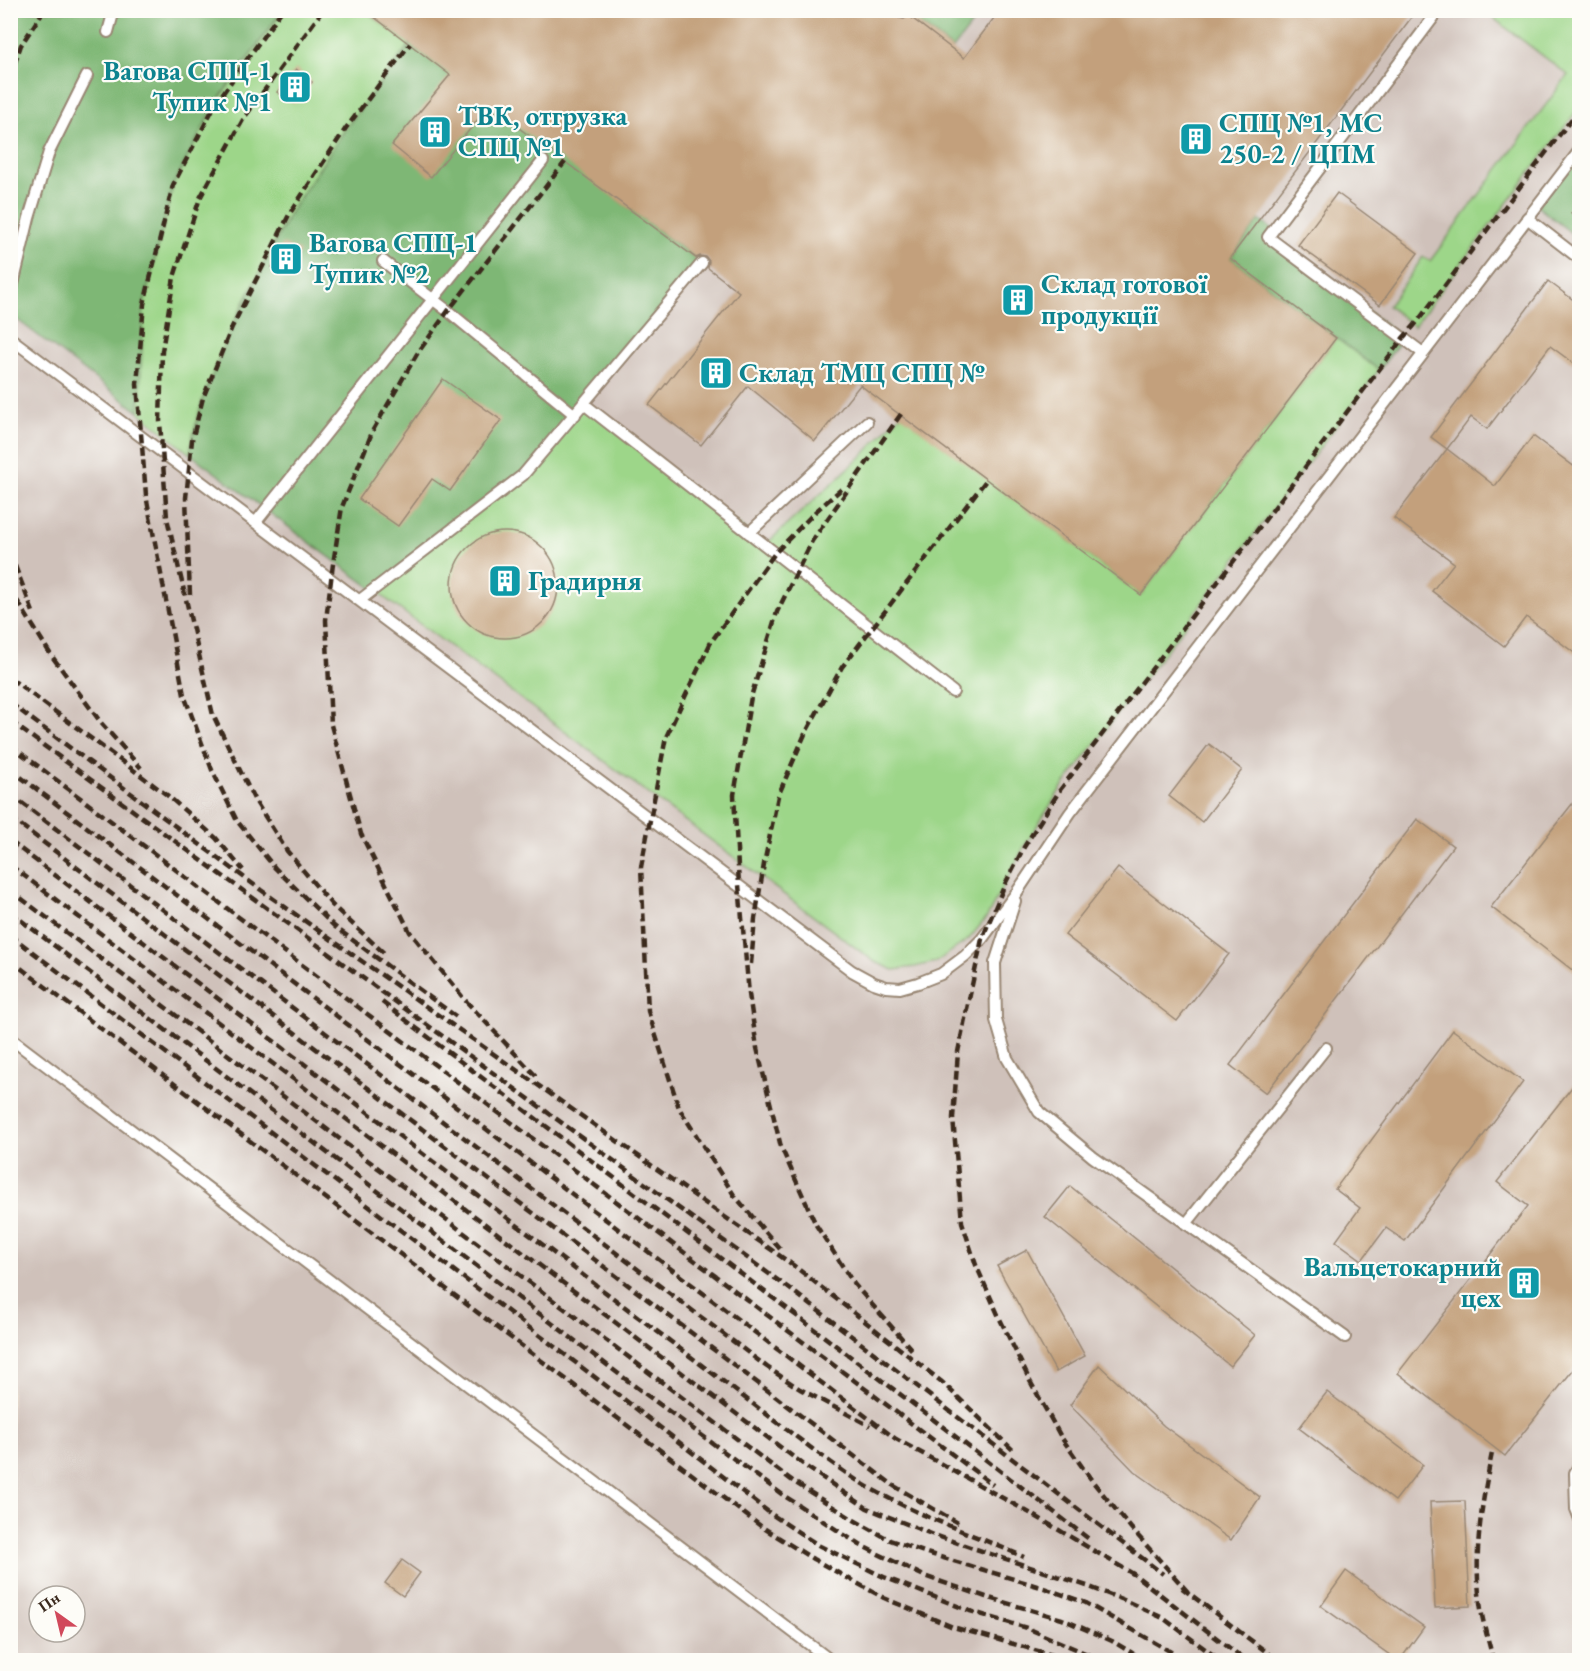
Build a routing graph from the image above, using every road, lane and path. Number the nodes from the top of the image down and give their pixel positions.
1 (114, 10) edge
2 (1439, 10) edge
3 (108, 32) dead end
4 (87, 76) dead end
5 (1580, 150) edge
6 (543, 161) dead end
7 (1580, 204) edge
8 (1527, 218) junction
9 (1580, 219) edge
10 (1580, 258) edge
11 (383, 261) dead end
12 (702, 263) dead end
13 (10, 297) edge
14 (433, 300) junction
15 (10, 338) edge
16 (1423, 353) junction
17 (584, 404) junction
18 (575, 415) junction
19 (867, 422) dead end
20 (256, 522) junction
21 (749, 533) junction
22 (360, 600) junction
23 (953, 692) dead end
24 (1017, 892) junction
25 (10, 1038) edge
26 (1326, 1048) dead end
27 (1186, 1224) junction
28 (1345, 1337) dead end
29 (1580, 1464) edge
30 (1580, 1519) edge
31 (830, 1660) edge

1 - 3 lane
2 - 16 lane
4 - 13 lane
5 - 8 lane
6 - 14 lane
7 - 9 path
8 - 10 lane
8 - 16 lane
11 - 14 lane
12 - 17 lane
14 - 18 lane
14 - 20 lane
15 - 20 lane
16 - 24 lane
17 - 18 lane
17 - 21 lane
18 - 22 lane
19 - 21 lane
20 - 22 lane
21 - 23 lane
22 - 24 lane
24 - 27 lane
25 - 31 lane
26 - 27 lane
27 - 28 lane
29 - 30 lane

